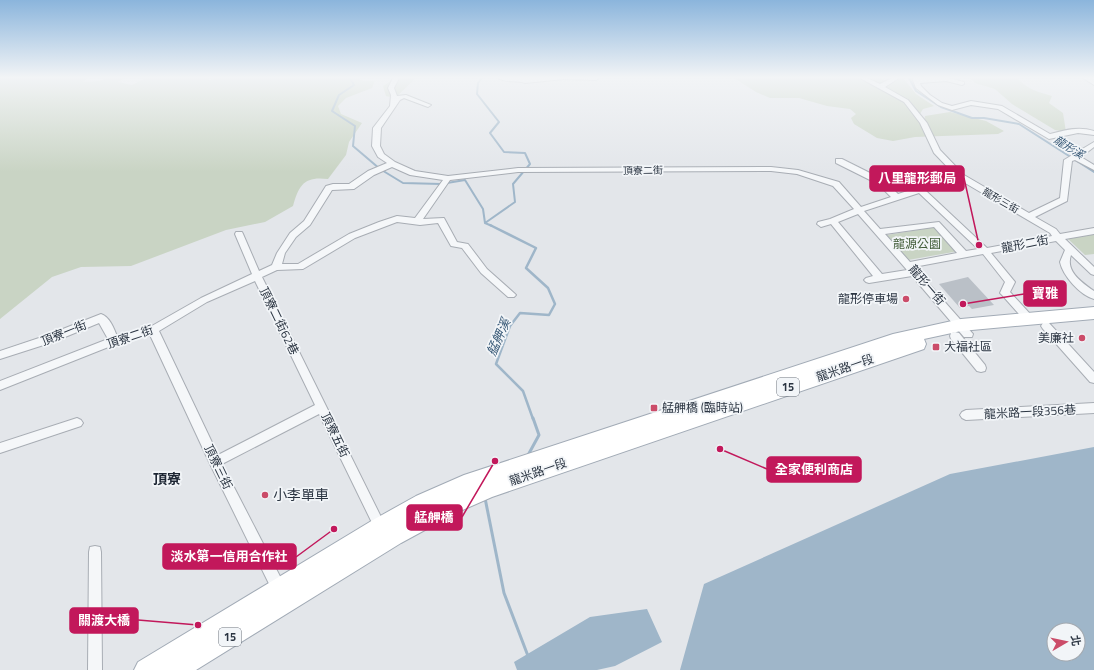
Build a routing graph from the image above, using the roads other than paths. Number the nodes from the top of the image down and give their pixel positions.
1 (391, 109) edge
2 (912, 109) edge
3 (1004, 109) edge
4 (1094, 133) edge
5 (1094, 144) edge
6 (1072, 158) junction
7 (839, 161) dead end
8 (389, 166) junction
9 (1094, 168) edge
10 (961, 177) junction
11 (448, 178) junction
12 (836, 184) joint
13 (920, 190) junction
14 (896, 197) junction
15 (859, 210) junction
16 (1030, 216) junction
17 (417, 221) junction
18 (834, 221) junction
19 (821, 224) dead end
20 (1094, 231) edge
21 (878, 232) junction
22 (239, 234) dead end
23 (1057, 238) junction
24 (1070, 249) junction
25 (985, 251) junction
26 (964, 255) junction
27 (909, 265) junction
28 (276, 267) junction
29 (915, 272) junction
30 (1094, 272) edge
31 (257, 276) junction
32 (880, 278) junction
33 (869, 280) dead end
34 (511, 295) dead end
35 (1094, 296) edge
36 (1094, 312) edge
37 (1029, 319) junction
38 (1094, 322) edge
39 (1046, 326) junction
40 (153, 330) junction
41 (961, 332) junction
42 (114, 341) junction
43 (0, 355) edge
44 (981, 368) dead end
45 (1094, 379) edge
46 (0, 386) edge
47 (321, 407) junction
48 (1094, 408) edge
49 (966, 415) dead end
50 (77, 423) dead end
51 (0, 448) edge
52 (215, 462) junction
53 (483, 486) junction
54 (380, 527) junction
55 (95, 552) dead end
56 (282, 596) junction
57 (95, 670) edge
58 (146, 670) edge
59 (175, 670) edge

1 - 8 street
2 - 10 street, 龍形三街
3 - 4 street
5 - 6 street
6 - 9 street
6 - 16 street
7 - 14 street
8 - 11 street, 頂寮二街
8 - 28 street
10 - 13 street
10 - 16 street, 龍形三街
11 - 12 street, 頂寮二街
11 - 17 street
12 - 15 street, 龍形一街
13 - 14 street
13 - 25 street
14 - 15 street
15 - 18 street
15 - 21 street, 龍形一街
16 - 23 street, 龍形三街
17 - 28 street, 頂寮二街
17 - 34 street, 頂寮二街
18 - 19 street
18 - 32 street
20 - 23 street, 龍形二街
21 - 26 street
21 - 27 street, 龍形一街
22 - 31 street, 頂寮二街62巷
23 - 24 street, 龍形三街
23 - 25 street, 龍形二街
24 - 30 street, 龍形三街
24 - 35 street
25 - 26 street, 龍形二街
25 - 37 street
26 - 27 street, 龍形二街
27 - 29 street, 龍形一街
28 - 31 street, 頂寮二街
29 - 32 street
29 - 41 street, 龍形一街
31 - 40 street, 頂寮二街
31 - 47 street, 頂寮二街62巷
32 - 33 street
36 - 37 main road, 龍米路一段 / 15
37 - 41 main road, 龍米路一段 / 15
38 - 39 main road, 龍米路一段 / 15
39 - 41 main road, 龍米路一段 / 15
39 - 45 street
40 - 42 street, 頂寮二街
40 - 52 street, 頂寮三街
41 - 44 street, 龍形一街
41 - 53 main road, 龍米路一段 / 15
41 - 53 main road, 龍米路一段 / 15
42 - 43 street, 頂寮一街
42 - 46 street, 頂寮二街
47 - 52 street, 頂寮五街
47 - 54 street, 頂寮五街
48 - 49 street, 龍米路一段356巷
50 - 51 street
52 - 56 street, 頂寮三街
53 - 54 main road, 龍米路一段 / 15
53 - 56 main road, 龍米路一段 / 15
54 - 56 main road, 龍米路一段 / 15
55 - 57 street
56 - 58 main road, 龍米路一段 / 15
56 - 59 main road, 龍米路一段 / 15

